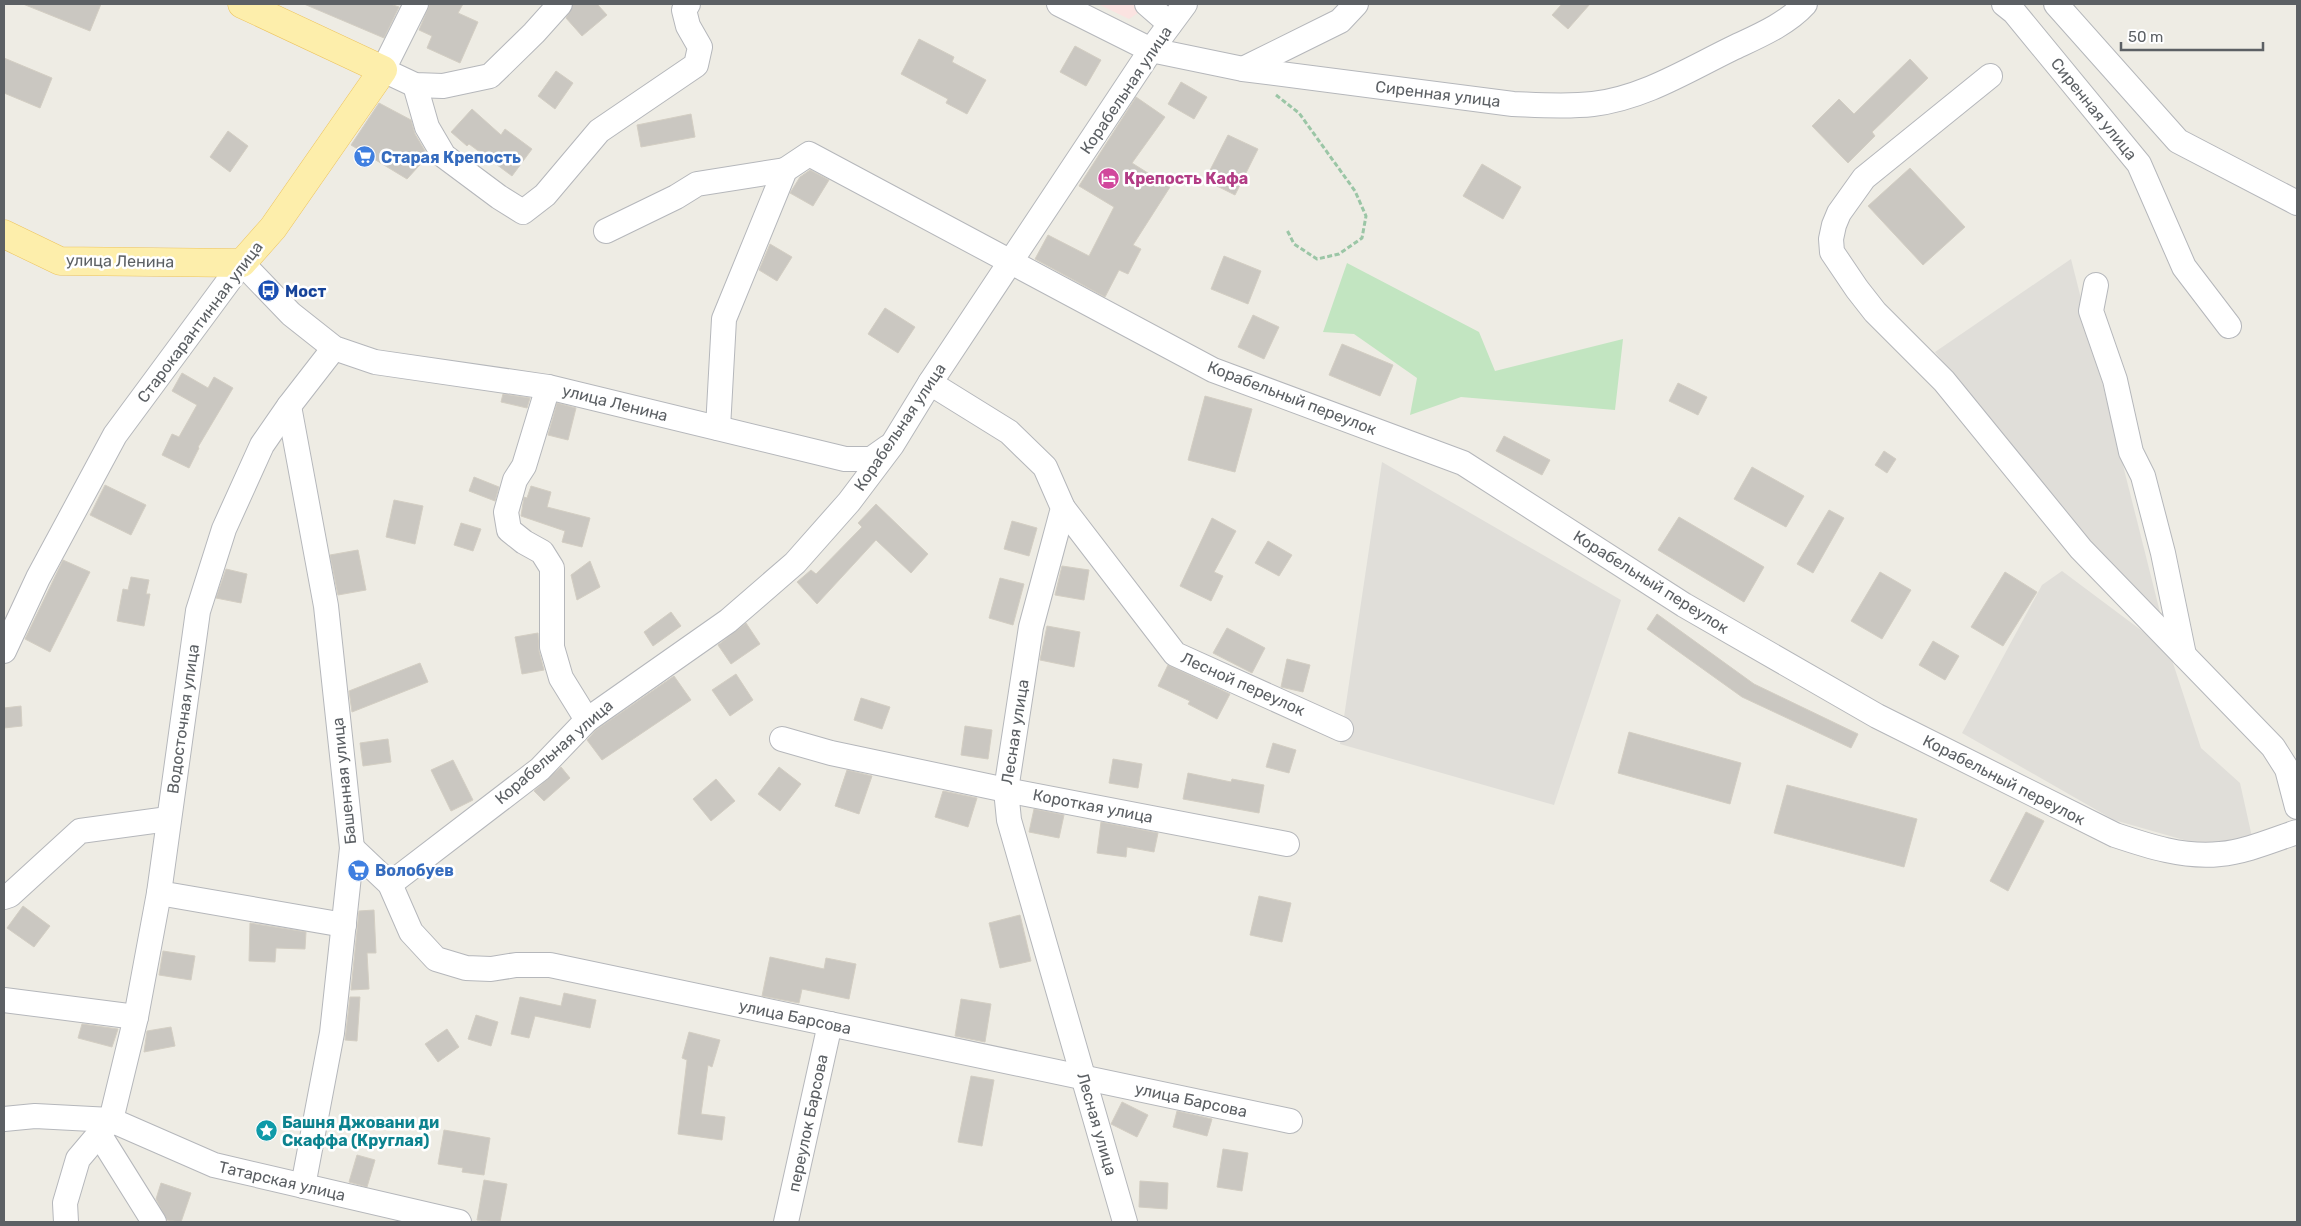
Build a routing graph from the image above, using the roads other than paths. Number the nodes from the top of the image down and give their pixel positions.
1 (242, 4) edge
2 (416, 4) edge
3 (560, 4) edge
4 (688, 4) edge
5 (1059, 4) edge
6 (1147, 4) edge
7 (1185, 4) edge
8 (1356, 4) edge
9 (1805, 4) edge
10 (2004, 4) edge
11 (2056, 4) edge
12 (1170, 24) junction
13 (1151, 50) junction
14 (1243, 69) junction
15 (384, 70) junction
16 (1990, 76) dead end
17 (415, 85) junction
18 (785, 170) junction
19 (2297, 203) edge
20 (606, 231) dead end
21 (4, 234) edge
22 (1012, 262) junction
23 (242, 263) junction
24 (2096, 285) dead end
25 (2229, 326) dead end
26 (334, 348) junction
27 (930, 383) junction
28 (548, 387) junction
29 (288, 406) junction
30 (718, 428) junction
31 (892, 445) junction
32 (1063, 508) junction
33 (4, 651) edge
34 (2184, 655) junction
35 (587, 720) junction
36 (1342, 728) dead end
37 (782, 739) dead end
38 (1006, 790) junction
39 (2297, 807) edge
40 (168, 819) junction
41 (2297, 832) edge
42 (1287, 844) dead end
43 (352, 848) junction
44 (390, 884) junction
45 (159, 893) junction
46 (4, 897) edge
47 (344, 925) junction
48 (4, 1000) edge
49 (136, 1017) junction
50 (830, 1024) junction
51 (1084, 1077) junction
52 (4, 1119) edge
53 (1290, 1121) dead end
54 (105, 1127) junction
55 (303, 1186) junction
56 (66, 1222) edge
57 (154, 1222) edge
58 (459, 1222) edge
59 (786, 1222) edge
60 (1125, 1222) edge

1 - 15 main road
2 - 15 street, Старокарантинная улица
3 - 17 street
4 - 17 street
5 - 13 street, Сиренная улица
6 - 12 street
7 - 12 street, Корабельная улица
8 - 14 street
9 - 14 street, Сиренная улица
10 - 25 street, Сиренная улица
11 - 19 street
12 - 13 street, Корабельная улица
13 - 14 street, Сиренная улица
13 - 22 street, Корабельная улица
15 - 17 street
15 - 23 main road, Старокарантинная улица
16 - 34 street
18 - 20 street
18 - 22 street, Корабельный переулок
18 - 30 street
21 - 23 main road, улица Ленина
22 - 27 street, Корабельная улица
22 - 41 street, Корабельный переулок
23 - 26 street, улица Ленина
23 - 33 street, Старокарантинная улица
24 - 34 street
26 - 28 street, улица Ленина
26 - 29 street, Водосточная улица
27 - 31 street, Корабельная улица
27 - 32 street
28 - 30 street, улица Ленина
28 - 35 street
29 - 40 street, Водосточная улица
29 - 43 street, Башенная улица
30 - 31 street, улица Ленина
31 - 35 street, Корабельная улица
32 - 36 street, Лесной переулок
32 - 38 street, Лесная улица
34 - 39 street
35 - 44 street, Корабельная улица
37 - 38 street, Короткая улица
38 - 42 street, Короткая улица
38 - 51 street, Лесная улица
40 - 45 street, Водосточная улица
40 - 46 street
43 - 44 street, улица Барсова
43 - 47 street, Башенная улица
44 - 50 street, улица Барсова
45 - 47 street
45 - 49 street, Водосточная улица
47 - 55 street, Башенная улица
48 - 49 street
49 - 54 street, Водосточная улица
50 - 51 street, улица Барсова
50 - 59 street, переулок Барсова
51 - 53 street, улица Барсова
51 - 60 street, Лесная улица
52 - 54 street
54 - 55 street, Татарская улица
54 - 56 street
54 - 57 street
55 - 58 street, Татарская улица

